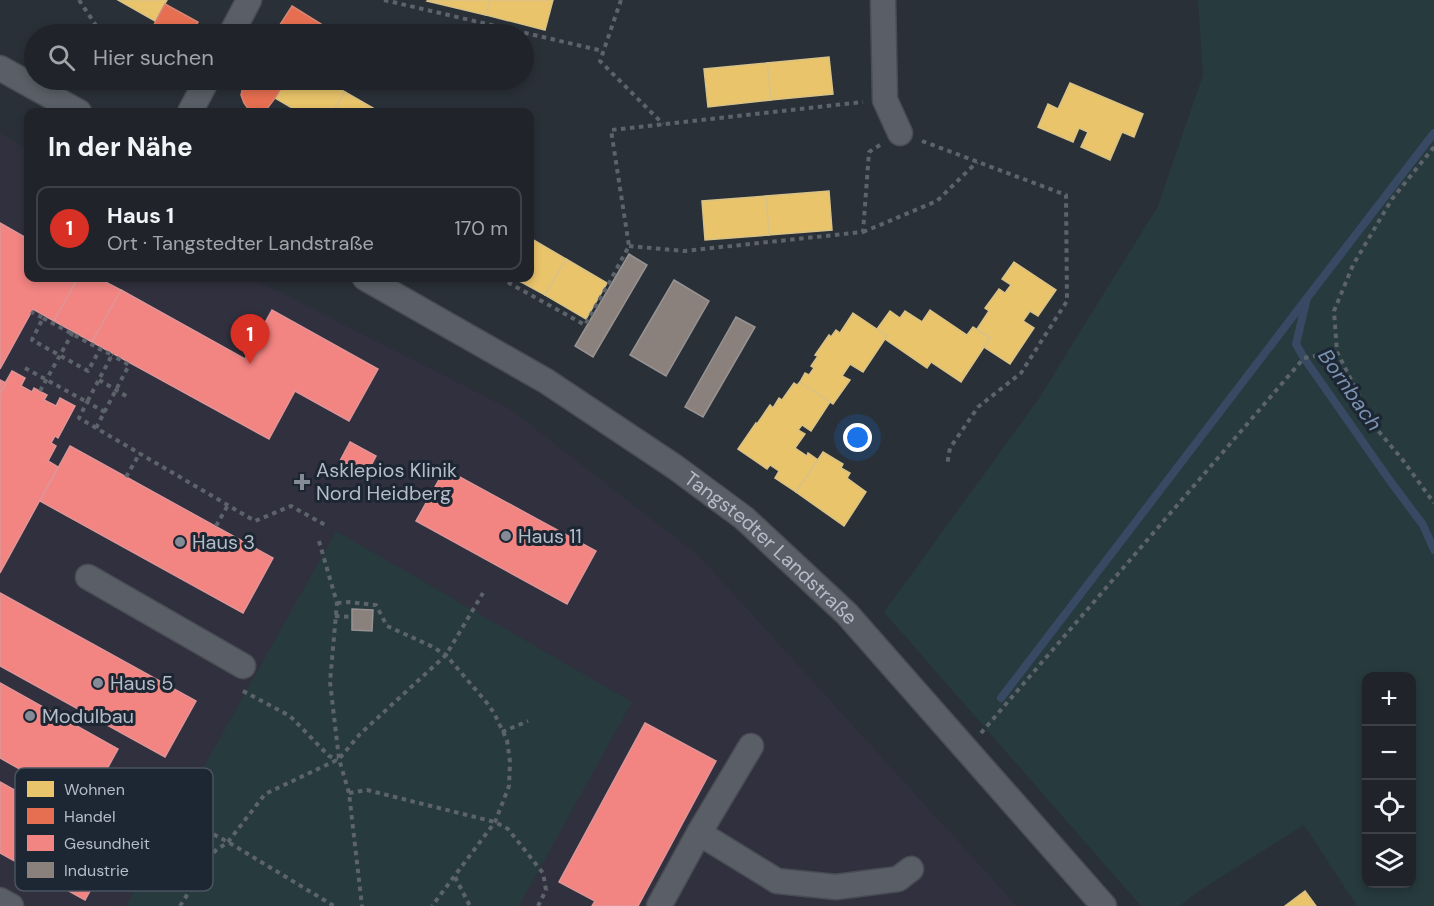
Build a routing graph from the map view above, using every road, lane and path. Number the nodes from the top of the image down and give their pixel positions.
1 (79, 0) edge
2 (249, 0) edge
3 (384, 0) edge
4 (621, 0) edge
5 (883, 0) edge
6 (95, 24) edge
7 (236, 24) edge
8 (487, 24) edge
9 (534, 35) edge
10 (603, 51) junction
11 (0, 68) edge
12 (24, 81) edge
13 (40, 90) edge
14 (202, 90) edge
15 (885, 100) junction
16 (72, 108) edge
17 (192, 108) edge
18 (663, 124) junction
19 (900, 133) junction
20 (1434, 147) edge
21 (976, 162) junction
22 (863, 232) junction
23 (629, 246) junction
24 (372, 282) edge
25 (507, 282) edge
26 (31, 312) dead end
27 (44, 318) junction
28 (73, 333) junction
29 (100, 349) junction
30 (1337, 352) junction
31 (60, 356) junction
32 (112, 356) junction
33 (25, 368) dead end
34 (46, 380) junction
35 (99, 380) junction
36 (116, 390) junction
37 (40, 391) dead end
38 (128, 396) dead end
39 (87, 402) junction
40 (105, 412) junction
41 (96, 428) junction
42 (140, 453) junction
43 (947, 465) dead end
44 (126, 477) dead end
45 (1434, 503) edge
46 (228, 505) junction
47 (216, 526) dead end
48 (327, 526) dead end
49 (319, 541) dead end
50 (88, 577) dead end
51 (483, 593) dead end
52 (337, 603) junction
53 (335, 616) junction
54 (352, 617) dead end
55 (446, 655) junction
56 (243, 666) dead end
57 (243, 690) dead end
58 (528, 721) dead end
59 (502, 732) junction
60 (751, 746) dead end
61 (967, 749) junction
62 (339, 759) junction
63 (349, 793) junction
64 (495, 822) junction
65 (699, 833) junction
66 (213, 834) edge
67 (228, 842) junction
68 (213, 853) edge
69 (911, 869) dead end
70 (455, 877) junction
71 (189, 891) edge
72 (0, 900) edge
73 (1094, 903) edge
74 (11, 906) edge
75 (180, 906) edge
76 (334, 906) edge
77 (362, 906) edge
78 (432, 906) edge
79 (470, 906) edge
80 (538, 906) edge
81 (659, 906) edge

1 - 6 path
2 - 7 street
3 - 8 path
4 - 10 path
5 - 15 street
9 - 10 path
10 - 18 path
11 - 12 street
13 - 16 street
14 - 17 street
15 - 18 path
15 - 19 street
18 - 23 path
19 - 21 path
19 - 22 path
20 - 30 path
21 - 22 path
21 - 43 path
22 - 23 path
23 - 25 path
24 - 61 street, Tangstedter Landstraße
26 - 27 path
27 - 28 path
27 - 31 path
28 - 29 path
28 - 31 path
29 - 31 path
29 - 32 path
30 - 45 path
30 - 61 path
31 - 34 path
32 - 35 path
32 - 36 path
33 - 34 path
34 - 37 path
34 - 39 path
35 - 36 path
35 - 39 path
36 - 38 path
36 - 40 path
39 - 40 path
39 - 41 path
40 - 41 path
41 - 42 path
42 - 44 path
42 - 46 path
46 - 47 path
46 - 48 path
49 - 52 path
50 - 56 street
51 - 55 path
52 - 53 path
52 - 55 path
53 - 54 path
53 - 62 path
55 - 59 path
55 - 62 path
57 - 62 path
58 - 59 path
59 - 64 path
60 - 65 street
61 - 73 street, Tangstedter Landstraße
62 - 63 path
62 - 67 path
63 - 64 path
63 - 77 path
64 - 70 path
64 - 80 path
65 - 69 street
65 - 81 street
66 - 67 path
67 - 68 path
67 - 76 path
70 - 78 path
70 - 79 path
71 - 75 path
72 - 74 street

